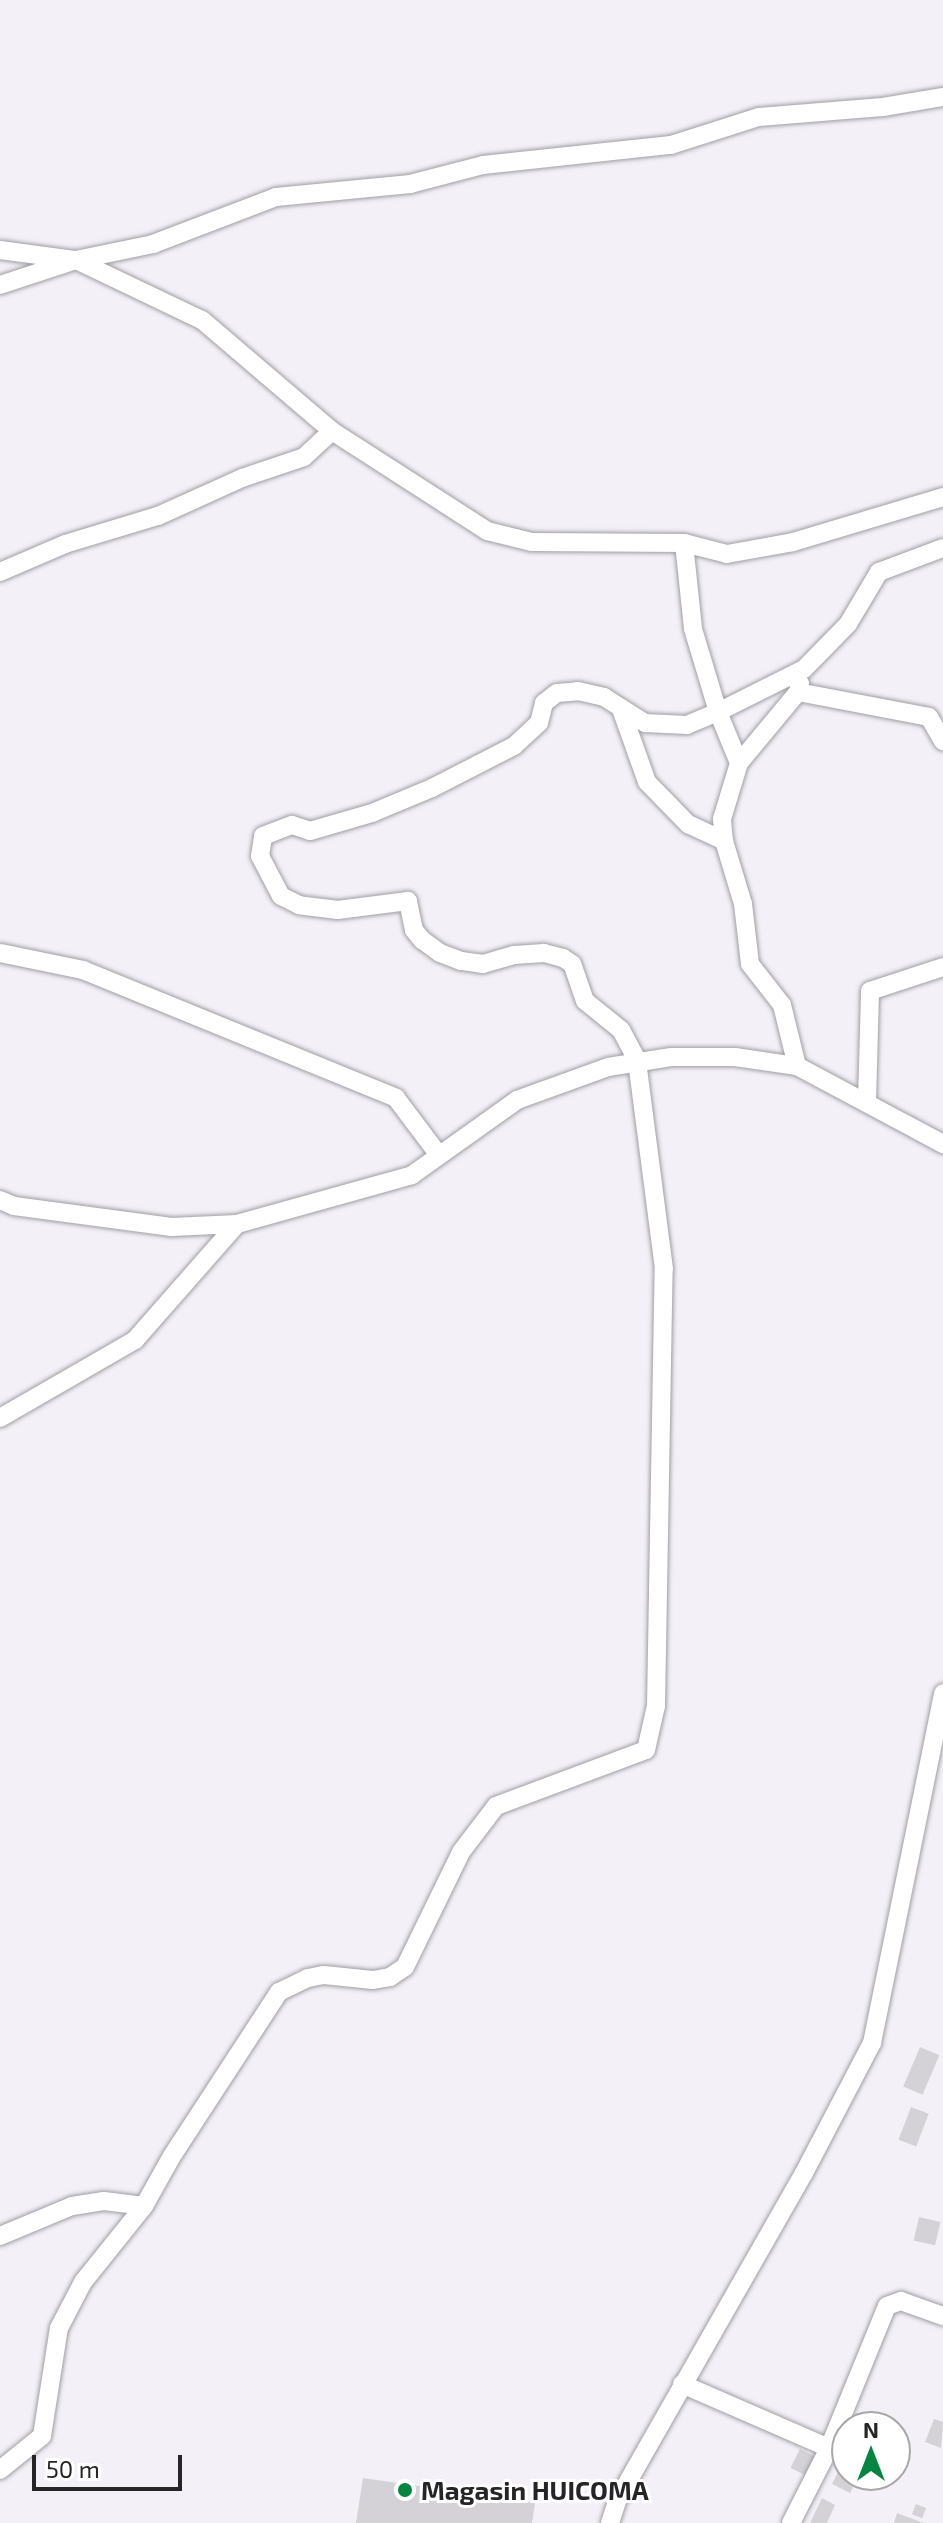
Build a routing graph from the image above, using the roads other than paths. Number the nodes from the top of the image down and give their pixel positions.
1 (943, 97) edge
2 (0, 250) edge
3 (76, 260) junction
4 (0, 285) edge
5 (332, 431) junction
6 (943, 497) edge
7 (684, 543) junction
8 (943, 548) edge
9 (0, 572) edge
10 (804, 669) junction
11 (798, 692) junction
12 (621, 709) junction
13 (718, 712) junction
14 (943, 741) edge
15 (739, 763) junction
16 (724, 841) junction
17 (0, 953) edge
18 (943, 967) edge
19 (637, 1060) junction
20 (797, 1066) junction
21 (867, 1101) junction
22 (943, 1144) edge
23 (438, 1154) junction
24 (0, 1200) edge
25 (237, 1224) junction
26 (0, 1418) edge
27 (943, 1693) edge
28 (144, 2206) junction
29 (0, 2236) edge
30 (943, 2316) edge
31 (682, 2384) junction
32 (829, 2448) junction
33 (0, 2470) edge
34 (610, 2523) edge
35 (791, 2523) edge

1 - 3 street
2 - 3 street
3 - 4 street
3 - 5 street
5 - 7 street
5 - 9 street
6 - 7 street
7 - 13 street
8 - 10 street
10 - 11 street
10 - 13 street
11 - 14 street
11 - 15 street
12 - 13 street
12 - 16 street
12 - 19 street
13 - 15 street
15 - 16 street
16 - 20 street
17 - 23 street
18 - 21 street
19 - 20 street
19 - 23 street
19 - 28 street
20 - 21 street
21 - 22 street
23 - 25 street
24 - 25 street
25 - 26 street
27 - 31 street
28 - 29 street
28 - 33 street
30 - 32 street
31 - 32 street
31 - 34 street
32 - 35 street

